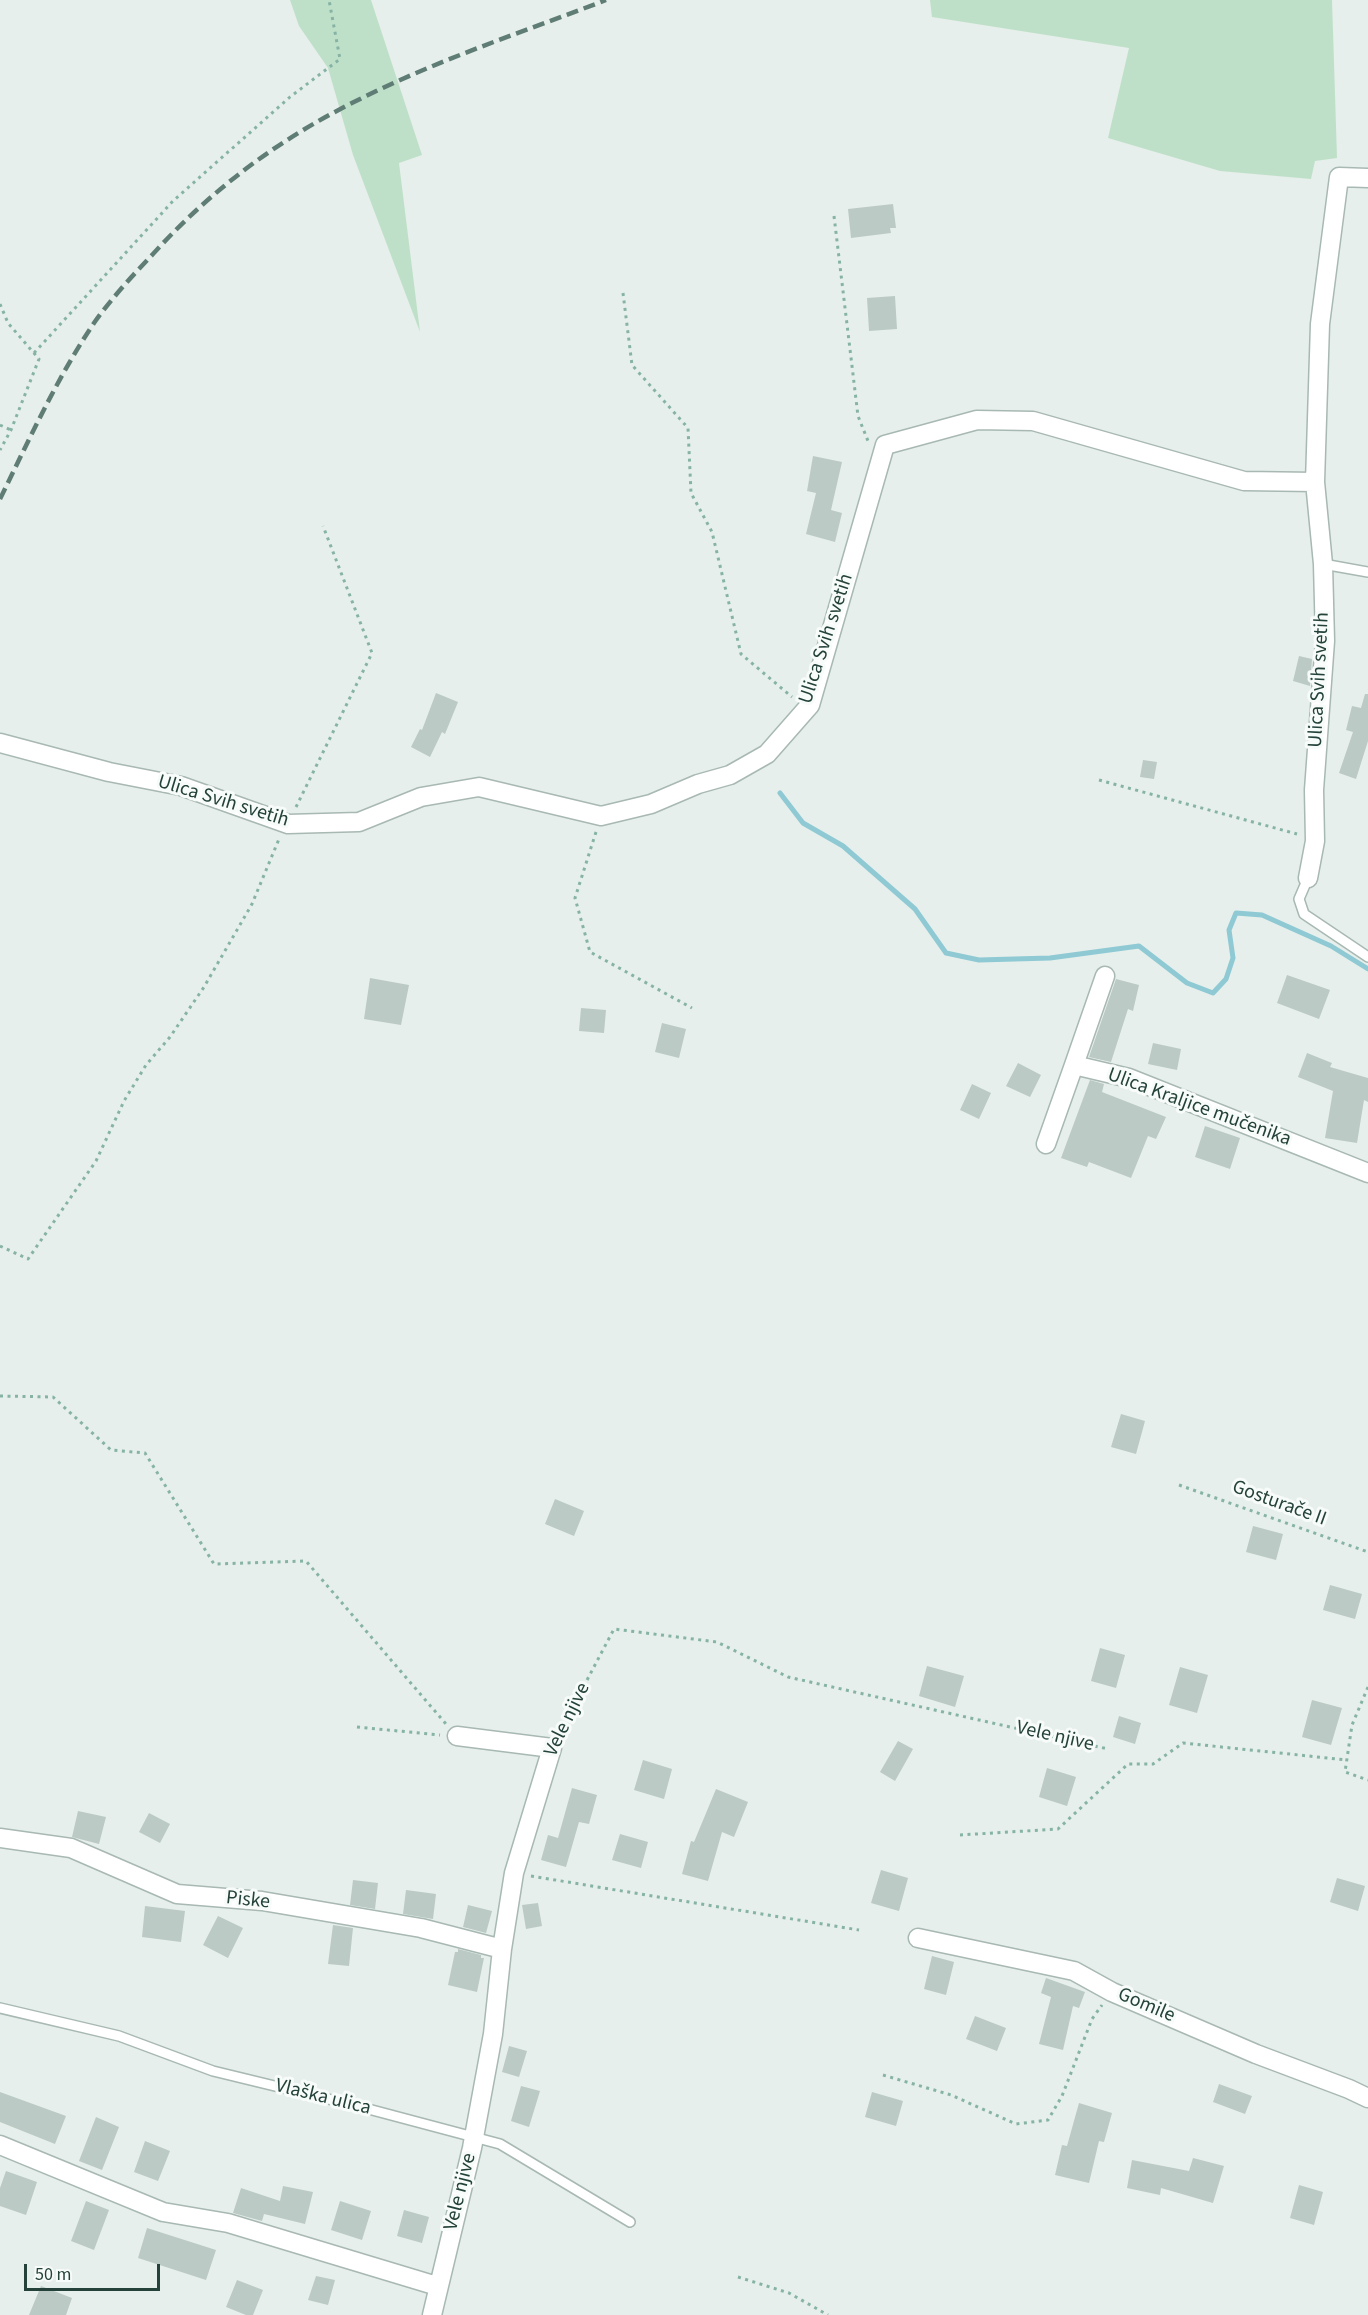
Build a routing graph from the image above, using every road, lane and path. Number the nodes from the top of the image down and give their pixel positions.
1 (329, 0) edge
2 (1368, 178) edge
3 (834, 216) dead end
4 (623, 293) dead end
5 (0, 304) edge
6 (34, 353) junction
7 (0, 425) edge
8 (11, 429) junction
9 (885, 445) junction
10 (0, 450) edge
11 (1316, 482) junction
12 (324, 526) dead end
13 (1323, 564) junction
14 (1368, 572) edge
15 (810, 705) junction
16 (0, 743) edge
17 (1100, 780) dead end
18 (601, 816) junction
19 (288, 824) junction
20 (1315, 841) junction
21 (1308, 878) joint
22 (1368, 957) edge
23 (1105, 976) dead end
24 (692, 1008) dead end
25 (1074, 1065) junction
26 (1046, 1144) dead end
27 (1368, 1173) edge
28 (0, 1246) edge
29 (0, 1396) edge
30 (1179, 1485) dead end
31 (1368, 1552) edge
32 (1368, 1687) edge
33 (357, 1726) dead end
34 (457, 1736) junction
35 (552, 1748) junction
36 (1108, 1749) dead end
37 (1347, 1760) junction
38 (1368, 1780) edge
39 (960, 1835) dead end
40 (0, 1838) edge
41 (514, 1874) junction
42 (859, 1930) dead end
43 (918, 1938) dead end
44 (502, 1949) junction
45 (1112, 1992) junction
46 (0, 2008) edge
47 (884, 2075) dead end
48 (1368, 2098) edge
49 (473, 2138) junction
50 (0, 2145) edge
51 (630, 2222) dead end
52 (738, 2277) dead end
53 (437, 2286) junction
54 (432, 2315) edge
55 (828, 2315) edge

1 - 6 path
2 - 11 street, Ulica Svih svetih
3 - 9 path
4 - 15 path
5 - 6 path
6 - 8 path
7 - 8 path
8 - 10 path
9 - 11 street
9 - 15 street, Ulica Svih svetih
11 - 13 street, Ulica Svih svetih
12 - 19 path
13 - 14 lane
13 - 20 street, Ulica Svih svetih
15 - 18 street, Ulica Svih svetih
16 - 19 street, Ulica Svih svetih
17 - 20 path
18 - 19 street, Ulica Svih svetih
18 - 24 path
19 - 28 path
20 - 21 street, Ulica Svih svetih
21 - 22 lane
23 - 25 street
25 - 26 street
25 - 27 street, Ulica Kraljice mučenika
29 - 34 path
30 - 31 path, Gosturače II
32 - 37 path
33 - 34 path
34 - 35 street
35 - 36 path, Vele njive
35 - 41 street, Vele njive
37 - 38 path
37 - 39 path
40 - 44 street, Piske
41 - 42 path
41 - 44 street, Vele njive
43 - 45 street, Gomile
44 - 49 street, Vele njive
45 - 47 path
45 - 48 street, Gomile
46 - 49 lane, Vlaška ulica
49 - 51 lane, Vlaška ulica
49 - 53 street, Vele njive
50 - 53 street
52 - 55 path
53 - 54 street, Vele njive

